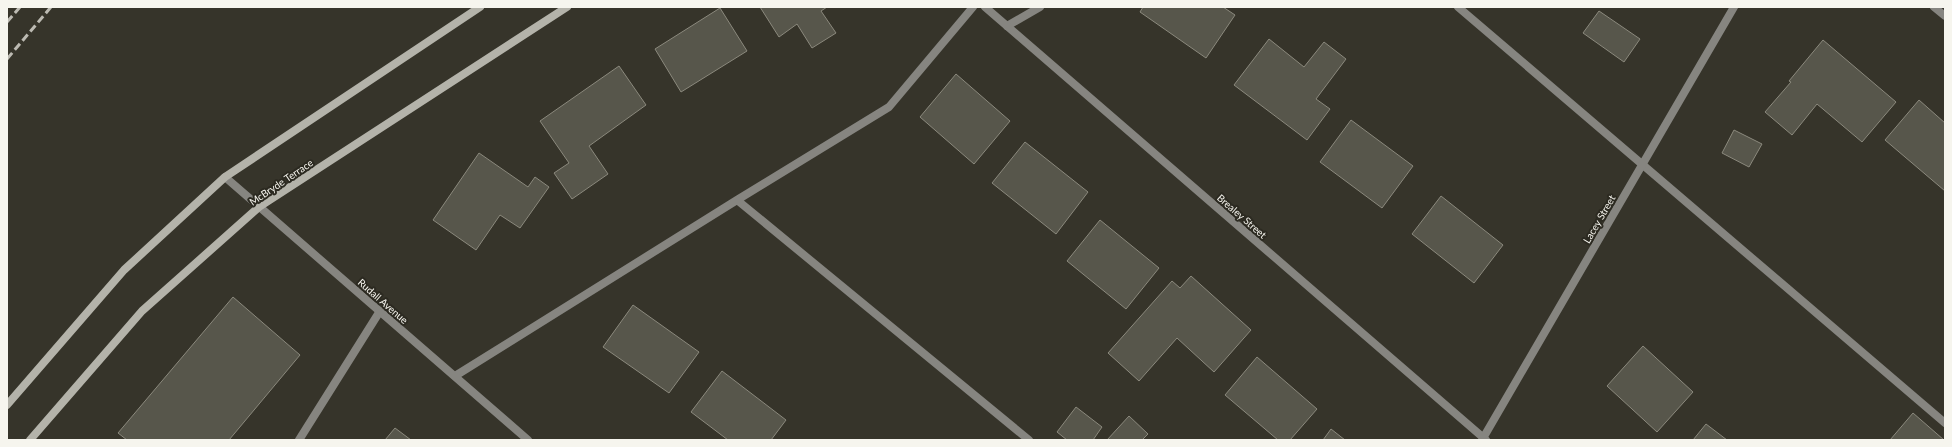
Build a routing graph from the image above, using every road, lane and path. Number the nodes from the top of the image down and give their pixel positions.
1 (480, 7) edge
2 (567, 7) edge
3 (973, 7) edge
4 (985, 7) edge
5 (1040, 7) edge
6 (1458, 7) edge
7 (1734, 7) edge
8 (1934, 7) edge
9 (1945, 16) edge
10 (1007, 26) junction
11 (1642, 164) junction
12 (225, 177) junction
13 (737, 200) junction
14 (259, 207) junction
15 (380, 311) junction
16 (454, 376) junction
17 (7, 405) edge
18 (1945, 423) edge
19 (1483, 439) edge
20 (30, 440) edge
21 (299, 440) edge
22 (528, 440) edge
23 (1029, 440) edge

1 - 12 main road
2 - 14 main road, McBryde Terrace
3 - 13 street
4 - 10 street, Brealey Street
5 - 10 street
6 - 11 street
7 - 11 street, Lacey Street
8 - 9 street
10 - 19 street, Brealey Street
11 - 18 street
11 - 19 street, Lacey Street
12 - 14 street, Rudall Avenue
12 - 17 main road
13 - 16 street
13 - 23 street
14 - 15 street, Rudall Avenue
14 - 20 main road, McBryde Terrace
15 - 16 street, Rudall Avenue
15 - 21 street
16 - 22 street, Rudall Avenue

